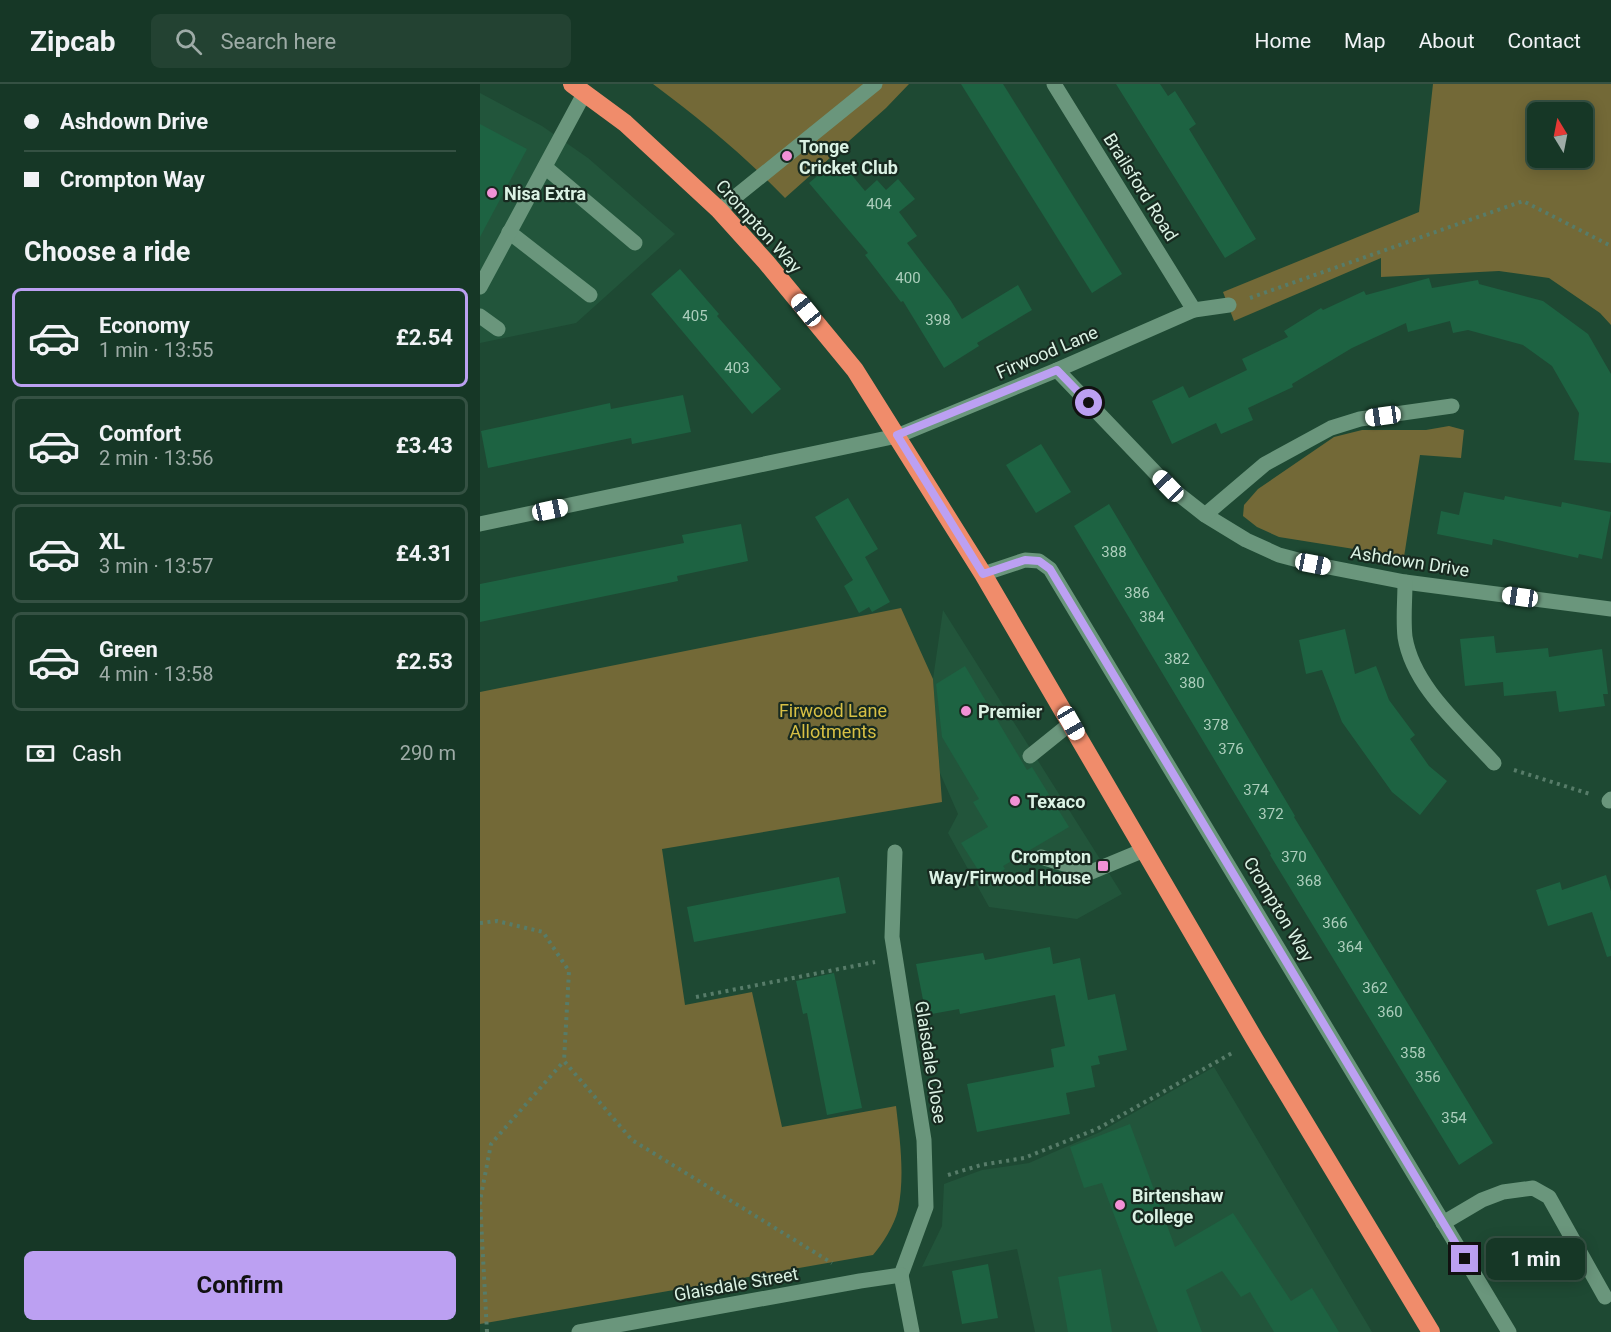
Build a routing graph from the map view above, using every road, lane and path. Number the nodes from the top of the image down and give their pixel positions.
1 (875, 84) edge
2 (1054, 84) edge
3 (579, 88) edge
4 (545, 167) junction
5 (719, 210) junction
6 (509, 232) junction
7 (635, 243) dead end
8 (1611, 246) edge
9 (480, 287) edge
10 (590, 295) dead end
11 (1229, 305) joint
12 (1194, 310) junction
13 (480, 316) edge
14 (498, 329) dead end
15 (1057, 370) junction
16 (1452, 406) dead end
17 (897, 435) junction
18 (1205, 515) junction
19 (480, 524) edge
20 (983, 574) junction
21 (1405, 582) junction
22 (1611, 609) edge
23 (1071, 723) junction
24 (1030, 756) dead end
25 (1494, 763) joint
26 (1610, 800) edge
27 (1144, 850) junction
28 (895, 852) dead end
29 (1041, 857) dead end
30 (480, 923) edge
31 (894, 958) junction
32 (696, 997) dead end
33 (1255, 1040) junction
34 (564, 1061) junction
35 (925, 1183) junction
36 (1443, 1223) junction
37 (901, 1275) junction
38 (860, 1281) junction
39 (1605, 1298) dead end
40 (487, 1332) edge
41 (579, 1332) edge
42 (912, 1332) edge
43 (1431, 1332) edge
44 (1509, 1332) edge

1 - 5 street
2 - 12 street, Brailsford Road
3 - 4 street
3 - 5 highway, Crompton Way
4 - 6 street
4 - 7 street
5 - 17 highway, Crompton Way
6 - 9 street
6 - 10 street
8 - 11 path
11 - 12 street, Firwood Lane
12 - 15 street, Firwood Lane
13 - 14 street
15 - 17 street, Firwood Lane
15 - 18 street, Ashdown Drive
16 - 18 street
17 - 19 street, Firwood Lane
17 - 20 highway, Crompton Way
18 - 21 street, Ashdown Drive
20 - 23 highway, Crompton Way
20 - 36 street, Crompton Way
21 - 22 street, Ashdown Drive
21 - 25 street
23 - 24 street
23 - 27 highway, Crompton Way
25 - 26 path
27 - 29 street
27 - 33 highway, Crompton Way
28 - 31 street, Glaisdale Close
30 - 34 path
31 - 32 path
31 - 35 street, Glaisdale Close
33 - 35 path
33 - 43 highway, Crompton Way
34 - 38 path
34 - 40 path
35 - 37 street, Glaisdale Close
36 - 39 street
36 - 44 street, Crompton Way
37 - 38 street, Glaisdale Street
37 - 42 street
38 - 41 street, Glaisdale Street

